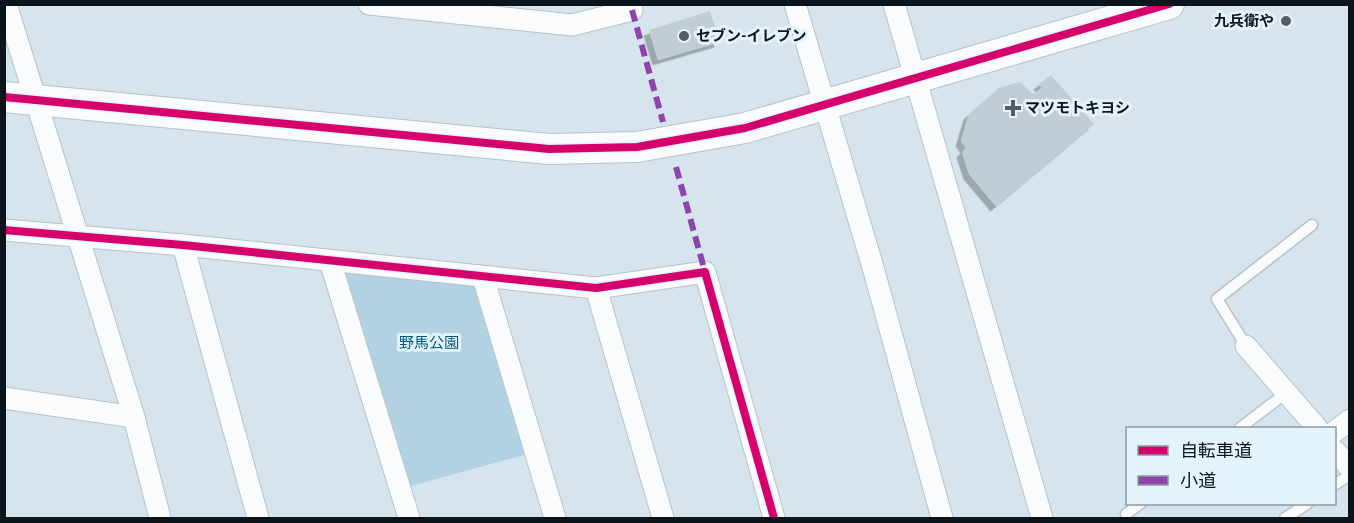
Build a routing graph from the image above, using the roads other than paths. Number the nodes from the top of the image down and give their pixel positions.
1 (6, 4) edge
2 (369, 4) edge
3 (630, 4) edge
4 (795, 4) edge
5 (894, 4) edge
6 (1169, 4) edge
7 (495, 11) edge
8 (916, 80) junction
9 (4, 98) edge
10 (34, 100) junction
11 (824, 105) junction
12 (1312, 225) dead end
13 (4, 230) edge
14 (77, 234) junction
15 (183, 245) junction
16 (330, 261) junction
17 (483, 276) junction
18 (596, 288) junction
19 (1246, 346) joint
20 (1286, 393) junction
21 (4, 398) edge
22 (134, 417) junction
23 (1350, 420) edge
24 (1243, 427) edge
25 (1315, 427) edge
26 (1336, 431) edge
27 (1336, 451) edge
28 (1350, 468) edge
29 (1350, 475) edge
30 (1336, 484) edge
31 (1139, 505) edge
32 (1306, 505) edge
33 (1126, 514) dead end
34 (160, 519) edge
35 (258, 519) edge
36 (409, 519) edge
37 (555, 519) edge
38 (663, 519) edge
39 (774, 519) edge
40 (942, 519) edge
41 (1042, 519) edge
42 (1285, 519) edge

1 - 10 street
2 - 7 street
3 - 7 street
4 - 11 street
5 - 8 street
6 - 8 street
8 - 11 street
8 - 41 street
9 - 10 street
10 - 11 street
10 - 14 street
11 - 40 street
12 - 19 lane
13 - 14 street
14 - 15 street
14 - 22 street
15 - 16 street
15 - 35 street
16 - 17 street
16 - 36 street
17 - 18 street
17 - 37 street
18 - 38 street
18 - 39 street
19 - 20 street
20 - 24 lane
20 - 25 street
21 - 22 street
22 - 34 street
23 - 26 street
27 - 28 street
29 - 30 lane
31 - 33 lane
32 - 42 lane

